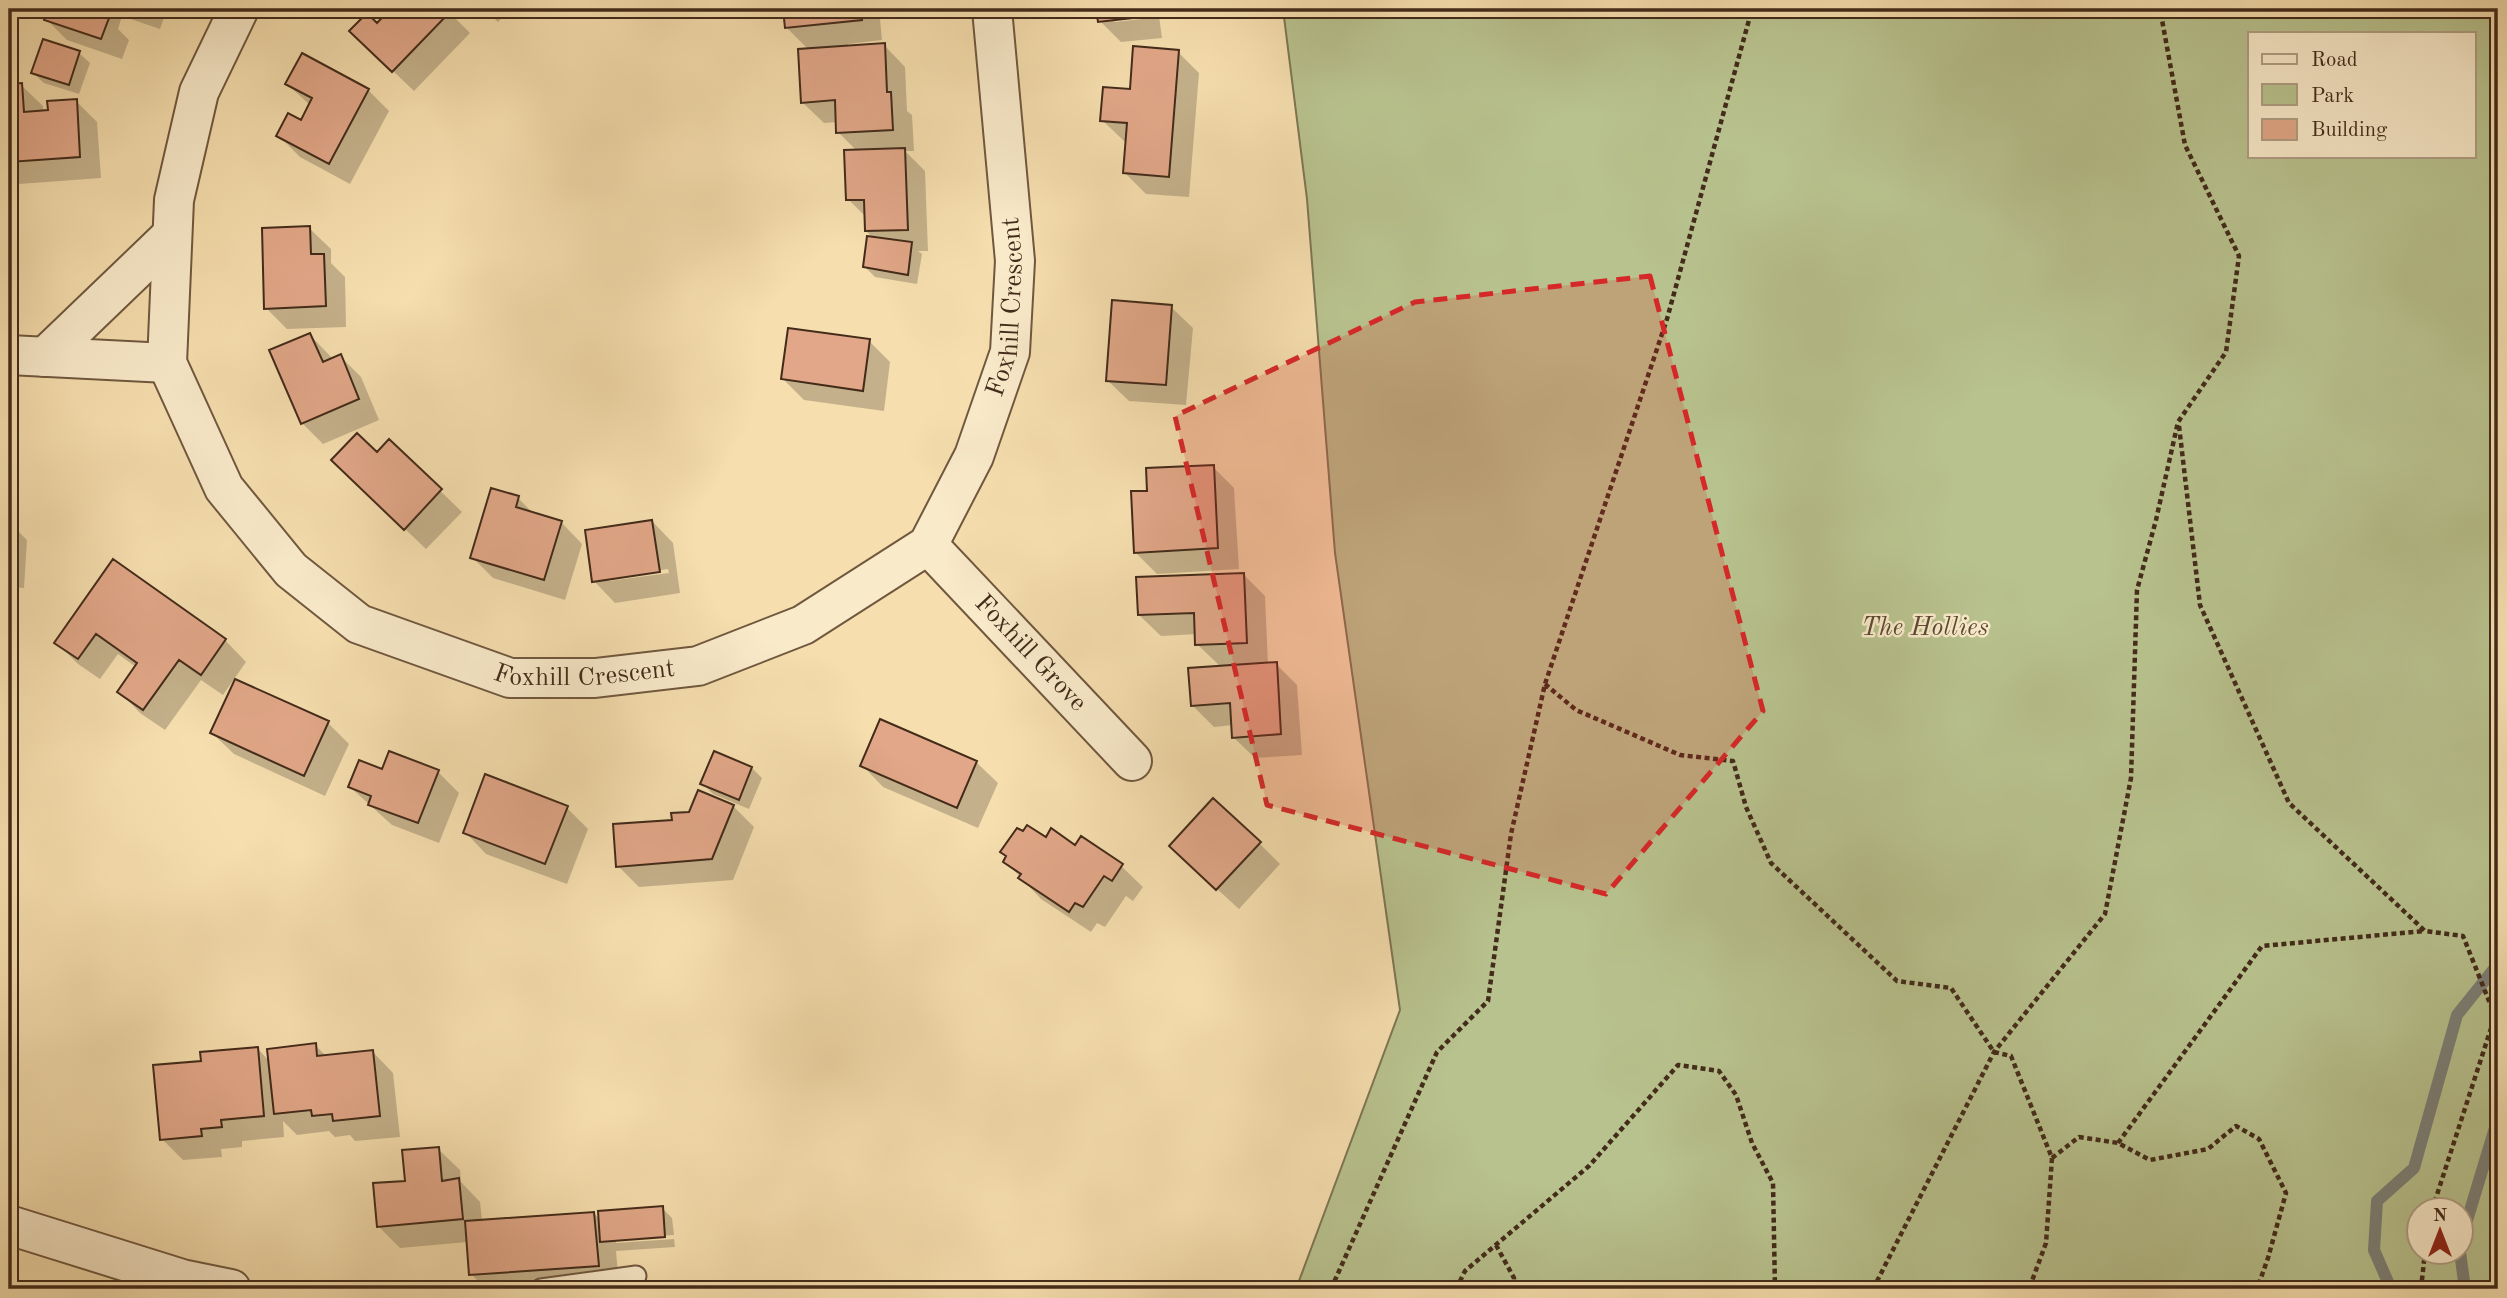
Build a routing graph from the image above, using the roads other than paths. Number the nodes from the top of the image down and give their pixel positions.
1 (239, 9) edge
2 (992, 9) edge
3 (172, 235) junction
4 (27, 356) edge
5 (167, 363) junction
6 (928, 545) junction
7 (1132, 761) dead end
8 (9, 1225) edge
9 (636, 1276) dead end
10 (231, 1289) edge
11 (541, 1289) edge

1 - 3 street, Foxhill Crescent
2 - 6 street, Foxhill Crescent
3 - 4 street
3 - 5 street, Foxhill Crescent
4 - 5 street
5 - 6 street, Foxhill Crescent
6 - 7 street, Foxhill Grove
8 - 10 street
9 - 11 lane

